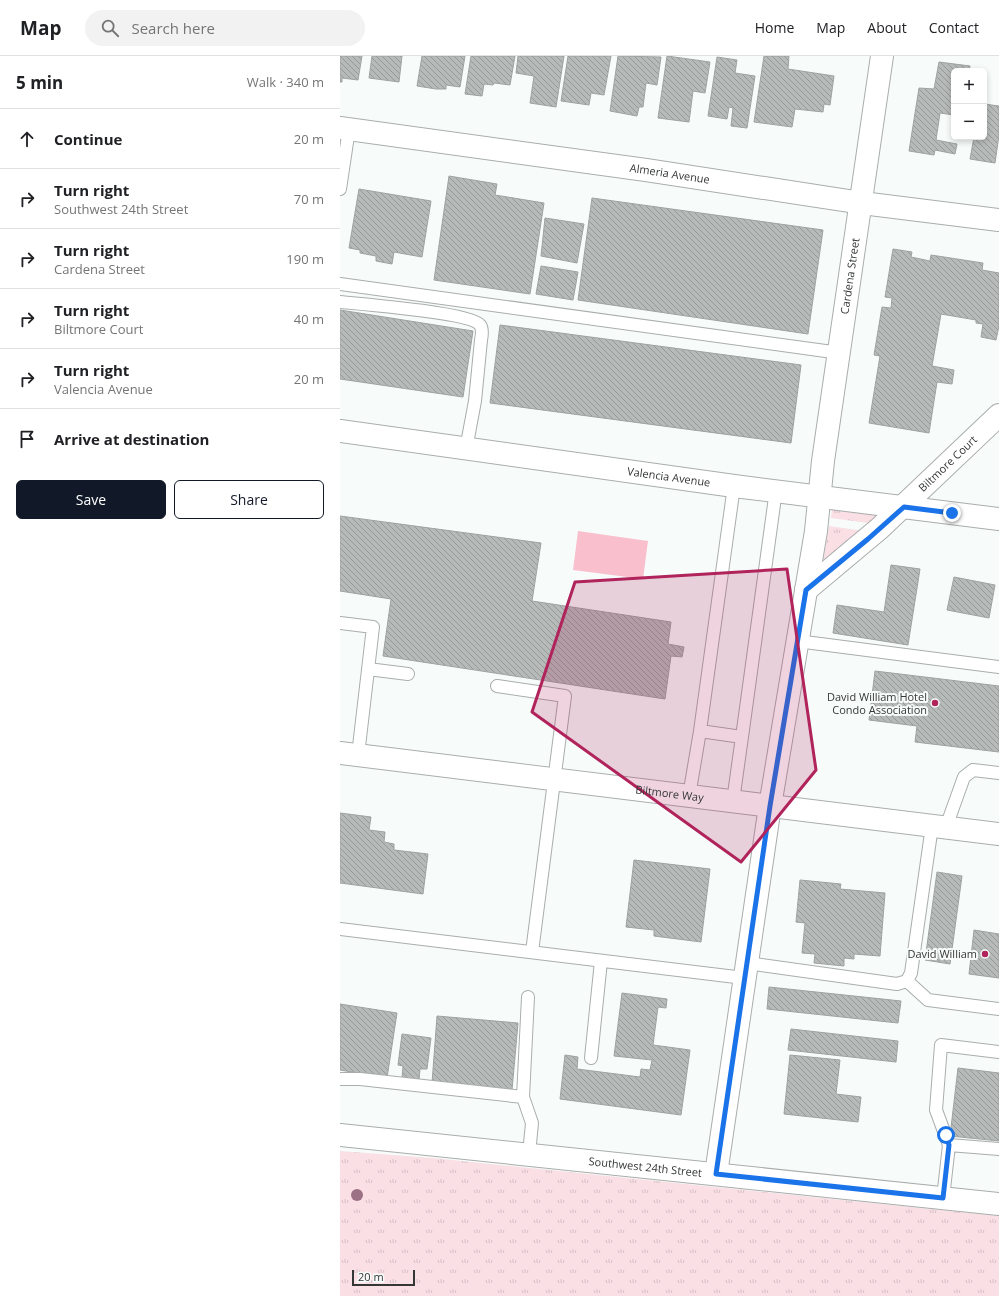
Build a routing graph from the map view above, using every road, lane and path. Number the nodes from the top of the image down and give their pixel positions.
1 (882, 56) edge
2 (344, 129) edge
3 (340, 188) edge
4 (862, 202) junction
5 (999, 220) edge
6 (340, 284) edge
7 (340, 302) edge
8 (840, 353) junction
9 (999, 414) edge
10 (340, 431) edge
11 (466, 449) junction
12 (734, 486) junction
13 (776, 490) junction
14 (819, 496) junction
15 (904, 507) junction
16 (999, 519) edge
17 (806, 590) junction
18 (340, 623) edge
19 (797, 641) junction
20 (999, 667) edge
21 (368, 669) junction
22 (408, 674) dead end
23 (497, 686) dead end
24 (700, 731) junction
25 (742, 737) junction
26 (349, 754) edge
27 (999, 773) edge
28 (555, 779) junction
29 (689, 796) junction
30 (733, 801) junction
31 (770, 806) junction
32 (939, 826) junction
33 (999, 834) edge
34 (340, 928) edge
35 (532, 952) junction
36 (601, 961) junction
37 (745, 971) junction
38 (907, 981) junction
39 (528, 997) dead end
40 (999, 1009) edge
41 (999, 1052) edge
42 (591, 1058) dead end
43 (340, 1079) edge
44 (523, 1097) junction
45 (340, 1135) edge
46 (949, 1145) junction
47 (999, 1149) edge
48 (529, 1154) junction
49 (716, 1174) junction
50 (943, 1198) junction
51 (999, 1204) edge

1 - 4 street, Cardena Street
2 - 3 lane
2 - 4 street, Almeria Avenue
4 - 5 street, Almeria Avenue
4 - 8 street, Cardena Street
6 - 8 lane
7 - 11 lane
8 - 14 street, Cardena Street
9 - 15 street, Biltmore Court
10 - 11 street, Valencia Avenue
11 - 12 street, Valencia Avenue
12 - 13 street, Valencia Avenue
12 - 24 lane
13 - 14 street, Valencia Avenue
13 - 25 lane
14 - 15 street, Valencia Avenue
14 - 17 street, Cardena Street
15 - 16 street, Valencia Avenue
15 - 17 street, Biltmore Court
17 - 19 street
18 - 21 lane
19 - 20 lane
19 - 31 street
21 - 22 lane
21 - 26 lane
23 - 28 lane
24 - 25 lane
24 - 29 lane
25 - 30 lane
26 - 28 street, Biltmore Way
27 - 32 lane
28 - 29 street, Biltmore Way
28 - 35 lane
29 - 30 street, Biltmore Way
30 - 31 street, Biltmore Way
31 - 32 street, Biltmore Way
31 - 37 street
32 - 33 street, Biltmore Way
32 - 38 lane
34 - 35 lane
35 - 36 lane
36 - 37 lane
36 - 42 lane
37 - 38 lane
37 - 49 street
38 - 40 lane
39 - 44 lane
41 - 46 lane
43 - 44 lane
44 - 48 lane
45 - 48 street, Southwest 24th Street
46 - 47 lane
46 - 50 lane
48 - 49 street, Southwest 24th Street
49 - 50 street, Southwest 24th Street
50 - 51 street, Southwest 24th Street

